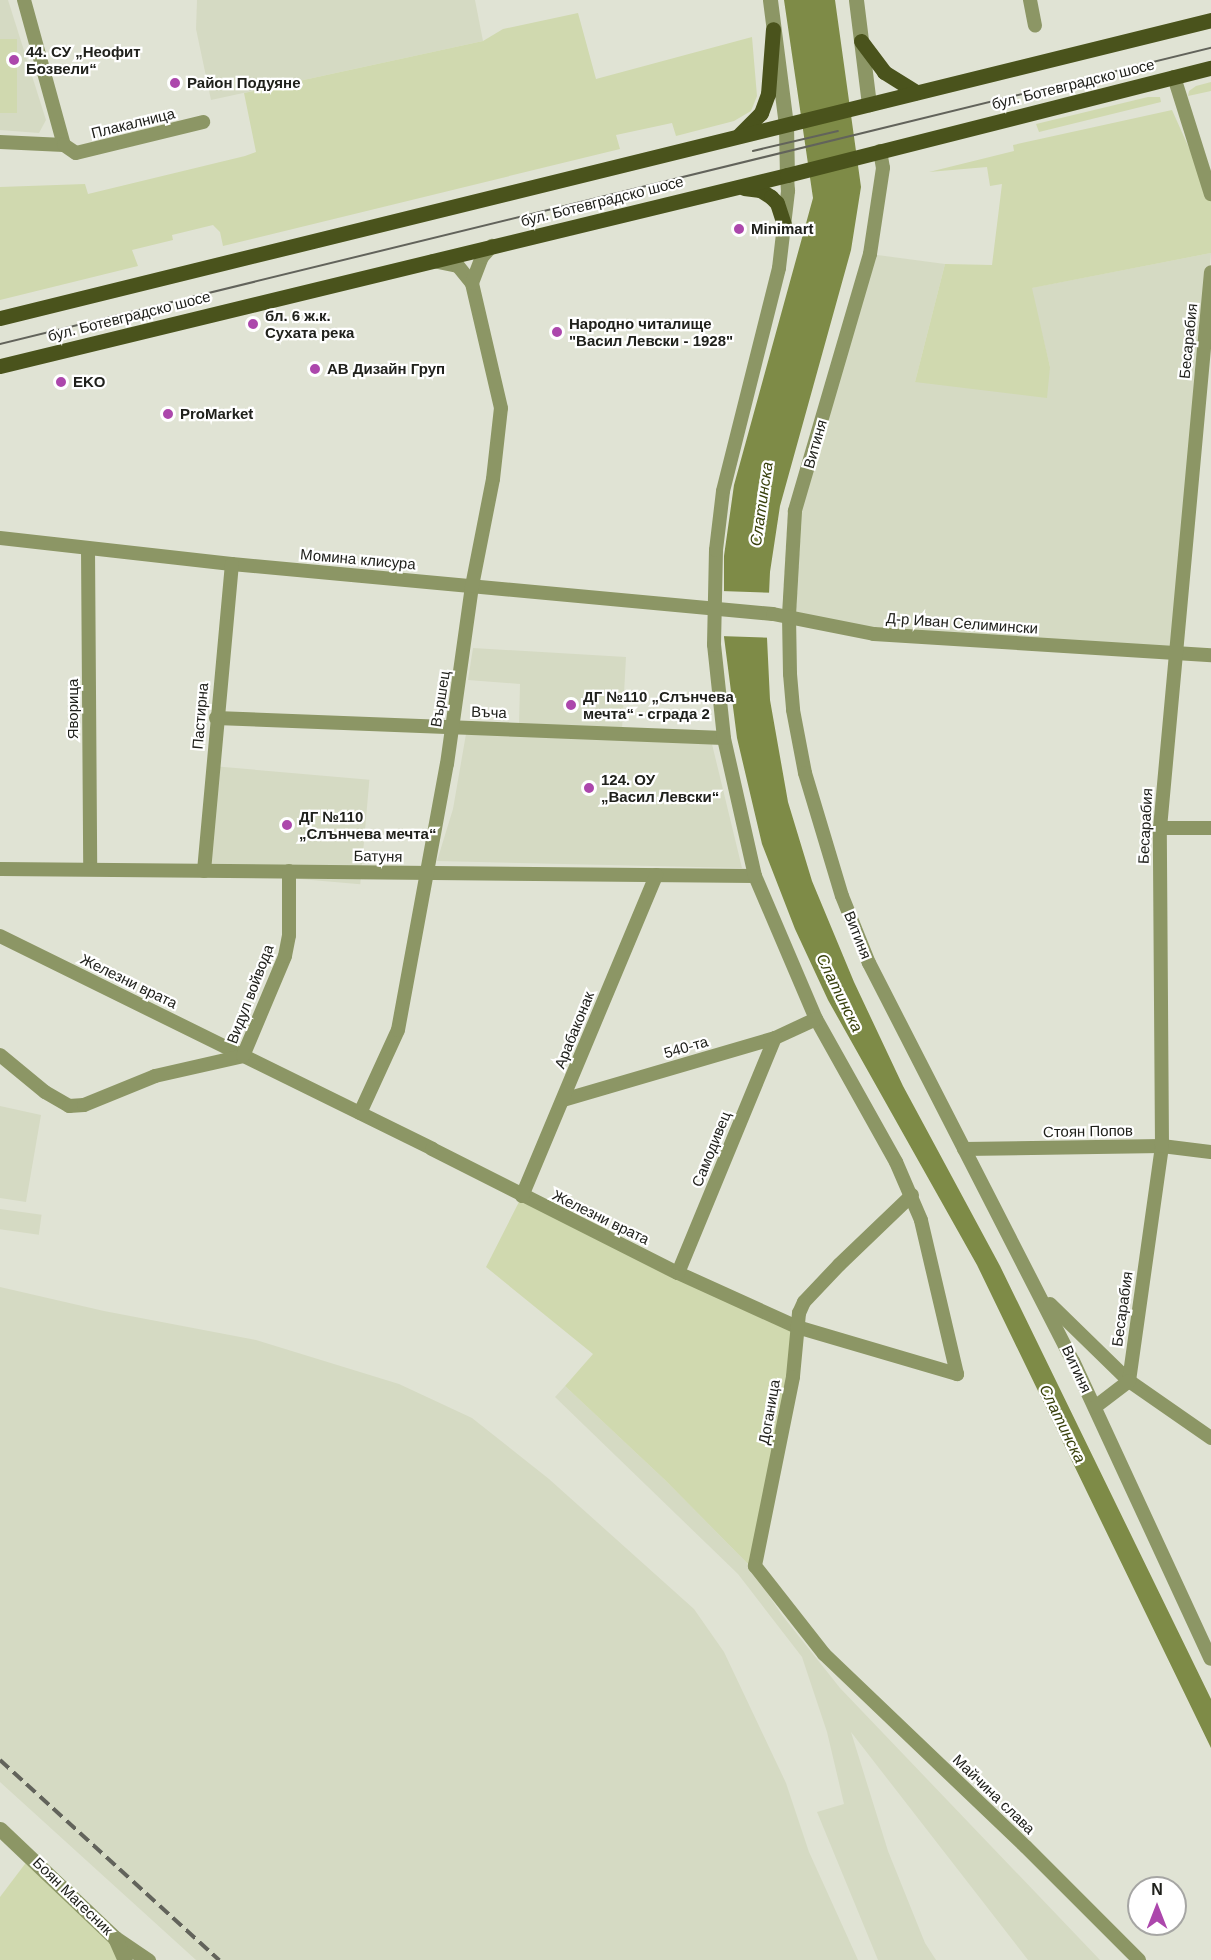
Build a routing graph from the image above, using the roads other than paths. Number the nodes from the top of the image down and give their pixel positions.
1 (24, 0) edge
2 (770, 0) edge
3 (856, 0) edge
4 (1030, 0) edge
5 (1211, 21) edge
6 (1035, 26) dead end
7 (773, 28) junction
8 (861, 41) junction
9 (1211, 68) edge
10 (1174, 77) junction
11 (916, 93) junction
12 (869, 104) junction
13 (203, 123) dead end
14 (786, 125) junction
15 (737, 137) junction
16 (0, 142) edge
17 (64, 145) junction
18 (880, 151) junction
19 (787, 175) junction
20 (732, 188) junction
21 (1211, 194) edge
22 (784, 225) junction
23 (492, 246) junction
24 (431, 261) junction
25 (1211, 272) edge
26 (472, 283) junction
27 (1209, 312) edge
28 (0, 318) edge
29 (0, 366) edge
30 (1204, 408) edge
31 (0, 538) edge
32 (88, 549) junction
33 (232, 564) junction
34 (472, 586) junction
35 (717, 609) junction
36 (789, 616) junction
37 (1177, 653) junction
38 (1211, 655) edge
39 (216, 718) junction
40 (453, 727) junction
41 (724, 738) junction
42 (1160, 828) junction
43 (1211, 828) edge
44 (0, 868) edge
45 (90, 869) junction
46 (204, 871) junction
47 (289, 871) junction
48 (427, 873) junction
49 (656, 875) junction
50 (755, 876) junction
51 (0, 936) edge
52 (816, 1019) junction
53 (775, 1038) junction
54 (0, 1054) edge
55 (243, 1056) junction
56 (563, 1100) junction
57 (360, 1113) junction
58 (1162, 1146) junction
59 (964, 1149) junction
60 (1211, 1152) edge
61 (912, 1195) junction
62 (522, 1196) junction
63 (678, 1273) junction
64 (1039, 1292) junction
65 (796, 1327) junction
66 (1129, 1381) junction
67 (1095, 1407) junction
68 (1211, 1438) edge
69 (824, 1654) joint
70 (1211, 1659) edge
71 (0, 1828) edge
72 (115, 1938) junction
73 (125, 1960) edge
74 (148, 1960) edge
75 (1139, 1960) edge

1 - 17 street
2 - 7 street
3 - 8 street
4 - 6 street
5 - 11 main road, бул. Ботевградско шосе
7 - 14 street
7 - 15 main road
8 - 11 main road
8 - 12 street
9 - 10 main road, бул. Ботевградско шосе
10 - 18 main road, бул. Ботевградско шосе
10 - 21 street
11 - 12 main road, бул. Ботевградско шосе
12 - 14 main road, бул. Ботевградско шосе
13 - 17 street, Плакалница
14 - 15 main road, бул. Ботевградско шосе
14 - 19 street
15 - 28 main road, бул. Ботевградско шосе
16 - 17 street, Плакалница
18 - 19 main road, бул. Ботевградско шосе
18 - 36 street, Витиня
19 - 20 main road, бул. Ботевградско шосе
19 - 22 street
20 - 22 main road
20 - 23 main road, бул. Ботевградско шосе
22 - 35 street
23 - 24 main road, бул. Ботевградско шосе
23 - 26 street
24 - 26 street
24 - 29 main road, бул. Ботевградско шосе
25 - 27 street, Бесарабия
26 - 34 street, Вършец
27 - 30 street, Бесарабия
30 - 37 street, Бесарабия
31 - 32 street, Момина клисура
32 - 33 street, Момина клисура
32 - 45 street, Яворица
33 - 34 street, Момина клисура
33 - 39 street, Пастирна
34 - 35 street, Момина клисура
34 - 40 street, Вършец
35 - 36 street, Д-р Иван Селимински
35 - 41 street
36 - 37 street, Д-р Иван Селимински
36 - 59 street, Витиня
37 - 38 street, Д-р Иван Селимински
37 - 42 street, Бесарабия
39 - 40 street, Въча
39 - 46 street, Пастирна
40 - 41 street, Въча
40 - 48 street, Вършец
41 - 50 street
42 - 43 street
42 - 58 street, Бесарабия
44 - 45 street, Батуня
45 - 46 street, Батуня
46 - 47 street, Батуня
47 - 48 street, Батуня
47 - 55 street, Видул войвода
48 - 49 street, Батуня
48 - 57 street, Вършец
49 - 50 street, Батуня
49 - 56 street, Арабаконак
50 - 52 street
51 - 55 street, Железни врата
52 - 53 street, 540-та
52 - 61 street
53 - 56 street, 540-та
53 - 63 street, Самодивец
54 - 55 street
55 - 57 street, Железни врата
56 - 62 street, Арабаконак
57 - 62 street, Железни врата
58 - 59 street, Стоян Попов
58 - 60 street, Стоян Попов
58 - 66 street, Бесарабия
59 - 64 street, Витиня
61 - 65 street, Доганица
61 - 65 street, Железни врата
62 - 63 street, Железни врата
63 - 65 street, Железни врата
64 - 66 street
64 - 67 street, Витиня
65 - 69 street, Доганица
66 - 67 street
66 - 68 street
67 - 70 street, Витиня
69 - 75 street, Майчина слава
71 - 72 street, Боян Магесник
72 - 73 street
72 - 74 street, Боян Магесник

